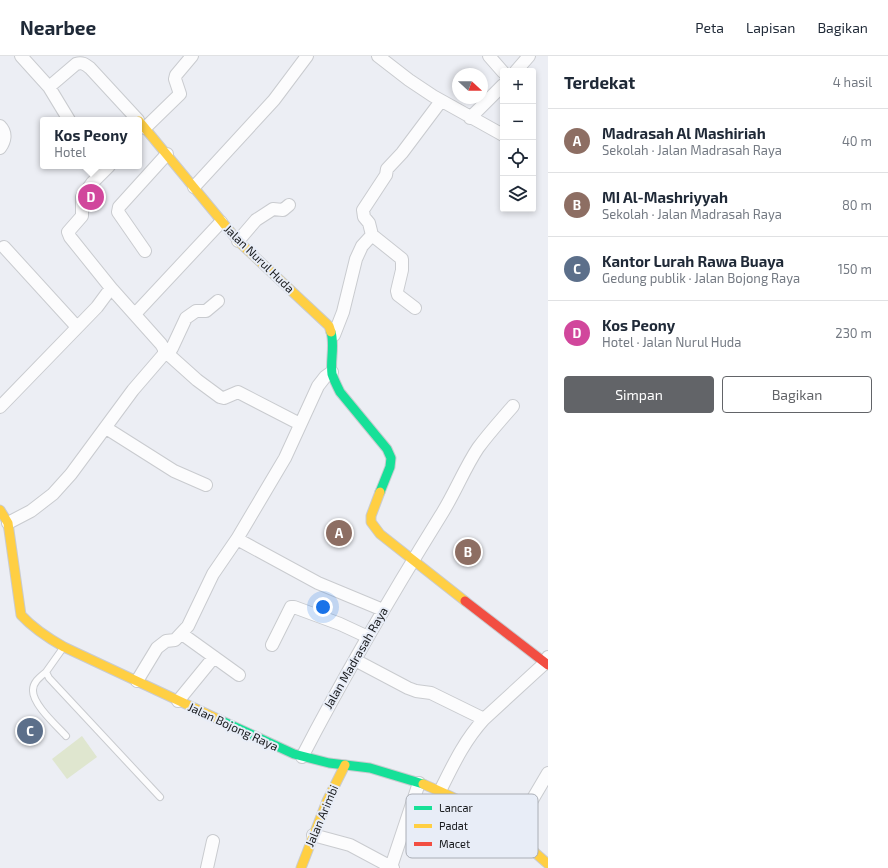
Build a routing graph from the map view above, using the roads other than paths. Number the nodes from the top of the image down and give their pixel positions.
1 (21, 56) edge
2 (192, 56) edge
3 (307, 56) edge
4 (378, 56) edge
5 (489, 56) edge
6 (529, 56) edge
7 (519, 68) edge
8 (500, 69) edge
9 (49, 87) junction
10 (500, 88) edge
11 (441, 101) junction
12 (67, 117) edge
13 (135, 117) edge
14 (470, 118) junction
15 (142, 122) edge
16 (142, 124) edge
17 (0, 126) edge
18 (500, 133) edge
19 (0, 148) edge
20 (168, 154) junction
21 (106, 169) edge
22 (194, 187) junction
23 (289, 205) dead end
24 (221, 222) junction
25 (372, 235) junction
26 (238, 241) junction
27 (4, 247) dead end
28 (145, 250) dead end
29 (111, 288) junction
30 (218, 301) dead end
31 (415, 308) dead end
32 (135, 314) junction
33 (77, 327) junction
34 (334, 335) junction
35 (166, 354) junction
36 (332, 367) junction
37 (513, 406) dead end
38 (0, 407) edge
39 (300, 424) junction
40 (106, 428) junction
41 (206, 485) dead end
42 (0, 510) edge
43 (8, 522) junction
44 (237, 539) junction
45 (413, 560) junction
46 (383, 610) junction
47 (182, 634) junction
48 (368, 637) junction
49 (272, 644) dead end
50 (64, 647) junction
51 (214, 657) junction
52 (355, 660) junction
53 (547, 661) edge
54 (46, 672) junction
55 (239, 675) dead end
56 (137, 681) junction
57 (178, 701) junction
58 (484, 719) junction
59 (66, 736) dead end
60 (302, 757) junction
61 (345, 765) junction
62 (548, 773) edge
63 (419, 783) junction
64 (440, 791) junction
65 (415, 794) edge
66 (446, 794) edge
67 (536, 794) edge
68 (160, 797) dead end
69 (406, 823) edge
70 (313, 835) junction
71 (213, 841) dead end
72 (538, 856) edge
73 (548, 864) edge
74 (392, 867) edge
75 (207, 868) edge
76 (302, 868) edge

1 - 9 street
2 - 15 street
3 - 22 street
4 - 11 street
5 - 8 street
6 - 7 street
9 - 12 street
9 - 13 street, Jalan Nurul Huda
10 - 14 street
11 - 14 street
11 - 25 street
14 - 18 street
16 - 20 street, Jalan Nurul Huda
17 - 19 street
20 - 22 street, Jalan Nurul Huda
20 - 28 street
21 - 29 street
22 - 24 street, Jalan Nurul Huda
23 - 26 street
24 - 26 street, Jalan Nurul Huda
24 - 32 street
25 - 31 street
25 - 34 street
26 - 34 street, Jalan Nurul Huda
27 - 33 street
29 - 32 street
29 - 33 street
30 - 35 street
32 - 35 street
33 - 38 street
34 - 36 street
35 - 39 street
35 - 40 street
36 - 39 street
36 - 45 street
37 - 45 street, Jalan Madrasah Raya
39 - 44 street
40 - 41 street
40 - 43 street
42 - 43 street, Jalan Bojong Raya
43 - 50 street, Jalan Bojong Raya
44 - 46 street
44 - 47 street
45 - 46 street, Jalan Madrasah Raya
45 - 53 street
46 - 48 street, Jalan Madrasah Raya
47 - 51 street
47 - 56 street
48 - 49 street
48 - 52 street, Jalan Madrasah Raya
50 - 54 lane
50 - 56 street, Jalan Bojong Raya
51 - 55 street
51 - 57 street
52 - 58 street
52 - 60 street, Jalan Madrasah Raya
53 - 58 street
54 - 59 lane
54 - 68 lane
56 - 57 street, Jalan Bojong Raya
57 - 60 street, Jalan Bojong Raya
58 - 64 street
60 - 61 street, Jalan Bojong Raya
61 - 63 street, Jalan Bojong Raya
61 - 70 street, Jalan Arimbi
62 - 67 street
63 - 64 street, Jalan Bojong Raya
63 - 65 street
64 - 66 street, Jalan Bojong Raya
69 - 74 street
70 - 74 street
70 - 76 street, Jalan Arimbi
71 - 75 street
72 - 73 street, Jalan Bojong Raya

